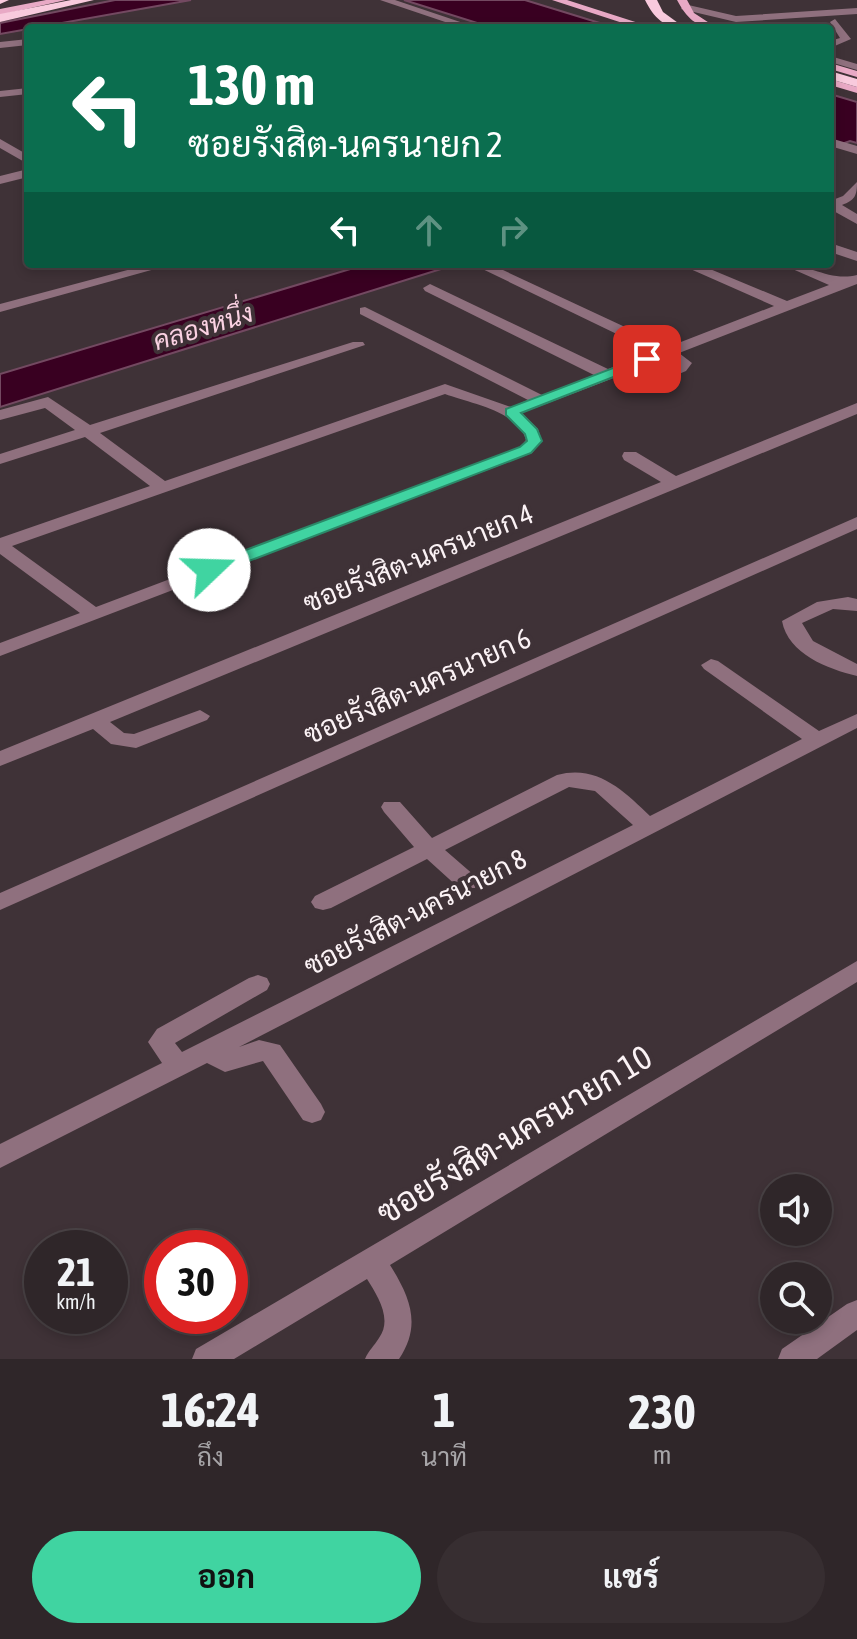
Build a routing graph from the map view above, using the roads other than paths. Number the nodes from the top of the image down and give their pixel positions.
1 (34, 0) edge
2 (61, 0) edge
3 (88, 0) edge
4 (385, 0) edge
5 (557, 0) edge
6 (580, 0) edge
7 (642, 0) edge
8 (683, 3) edge
9 (654, 6) edge
10 (857, 11) edge
11 (0, 12) edge
12 (736, 19) junction
13 (857, 19) edge
14 (835, 22) junction
15 (460, 24) edge
16 (636, 24) edge
17 (648, 24) edge
18 (674, 24) edge
19 (707, 24) edge
20 (724, 24) edge
21 (828, 24) edge
22 (24, 42) edge
23 (0, 45) edge
24 (834, 45) edge
25 (834, 48) edge
26 (857, 55) edge
27 (834, 60) edge
28 (834, 67) edge
29 (857, 67) edge
30 (857, 74) edge
31 (834, 76) edge
32 (834, 83) edge
33 (857, 83) edge
34 (834, 89) edge
35 (24, 91) edge
36 (857, 92) edge
37 (0, 94) edge
38 (0, 143) edge
39 (24, 158) edge
40 (24, 174) edge
41 (0, 180) edge
42 (857, 186) edge
43 (834, 204) edge
44 (834, 206) edge
45 (857, 220) edge
46 (834, 248) edge
47 (857, 257) edge
48 (151, 268) edge
49 (488, 268) edge
50 (696, 268) edge
51 (802, 268) edge
52 (849, 282) edge
53 (430, 288) dead end
54 (786, 306) junction
55 (0, 308) edge
56 (365, 311) dead end
57 (358, 345) dead end
58 (667, 352) junction
59 (489, 373) junction
60 (607, 375) junction
61 (643, 384) dead end
62 (445, 389) junction
63 (541, 400) junction
64 (857, 408) edge
65 (511, 412) junction
66 (0, 415) edge
67 (90, 431) junction
68 (630, 456) dead end
69 (0, 459) edge
70 (675, 483) junction
71 (161, 486) junction
72 (857, 522) edge
73 (0, 545) edge
74 (857, 605) edge
75 (94, 614) junction
76 (0, 650) edge
77 (711, 665) dead end
78 (857, 670) edge
79 (200, 716) dead end
80 (95, 720) junction
81 (857, 720) edge
82 (817, 740) junction
83 (0, 759) edge
84 (392, 807) dead end
85 (648, 827) junction
86 (428, 848) junction
87 (467, 882) dead end
88 (0, 902) edge
89 (323, 902) dead end
90 (857, 970) edge
91 (258, 984) dead end
92 (208, 1051) junction
93 (178, 1066) junction
94 (312, 1112) dead end
95 (0, 1157) edge
96 (371, 1261) junction
97 (857, 1313) edge
98 (207, 1359) edge
99 (380, 1359) edge
100 (793, 1359) edge

1 - 11 main road
2 - 11 main road
3 - 11 highway
4 - 15 street
5 - 16 main road
6 - 17 main road
7 - 9 highway
8 - 12 street
8 - 19 main road
9 - 18 highway
10 - 12 street
12 - 20 street
13 - 14 street
14 - 21 street
14 - 24 street
22 - 23 street
25 - 26 street
27 - 29 street
28 - 30 main road
31 - 33 highway
32 - 36 main road
34 - 36 main road
35 - 37 street
38 - 39 street
40 - 41 street
42 - 43 street
44 - 45 street
46 - 47 street
48 - 55 street
49 - 58 street
50 - 54 street
51 - 52 street
52 - 54 street
53 - 60 street
54 - 58 street
56 - 59 street
57 - 67 street
58 - 60 street
58 - 61 street
59 - 62 street
59 - 63 street
60 - 63 street
62 - 65 street
62 - 71 street
63 - 65 street
64 - 70 street, ซอยรังสิต-นครนายก 4
65 - 75 street
66 - 67 street
67 - 69 street
67 - 71 street
68 - 70 street
70 - 80 street, ซอยรังสิต-นครนายก 4
71 - 73 street
72 - 88 street, ซอยรังสิต-นครนายก 6
73 - 75 street
74 - 78 street
75 - 76 street
77 - 82 street
79 - 80 street
80 - 83 street, ซอยรังสิต-นครนายก 4
81 - 82 street, ซอยรังสิต-นครนายก 8
82 - 85 street, ซอยรังสิต-นครนายก 8
84 - 86 street
85 - 86 street
85 - 92 street, ซอยรังสิต-นครนายก 8
86 - 87 street
86 - 89 street
90 - 96 street, ซอยรังสิต-นครนายก 10
91 - 93 street
92 - 93 street, ซอยรังสิต-นครนายก 8
92 - 94 street
93 - 95 street, ซอยรังสิต-นครนายก 8
96 - 98 street, ซอยรังสิต-นครนายก 10
96 - 99 street
97 - 100 street

